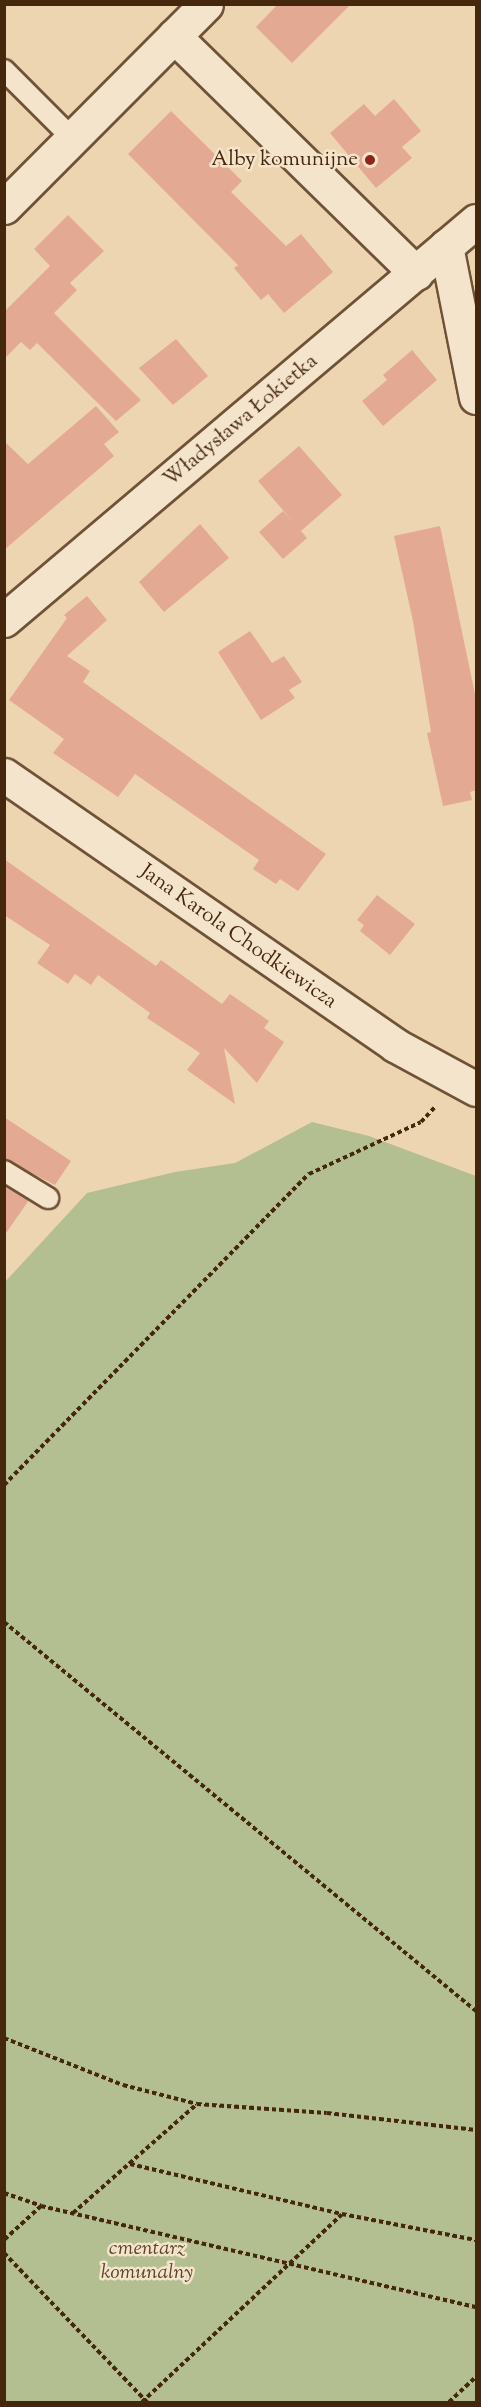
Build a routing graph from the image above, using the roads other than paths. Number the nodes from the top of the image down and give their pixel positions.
1 (206, 4) edge
2 (174, 36) junction
3 (4, 70) edge
4 (72, 138) junction
5 (4, 207) edge
6 (477, 221) edge
7 (446, 246) junction
8 (416, 273) junction
9 (477, 397) edge
10 (4, 620) edge
11 (4, 775) edge
12 (467, 1086) edge
13 (4, 1171) edge
14 (48, 1198) dead end

1 - 2 street
2 - 4 street
2 - 8 street
3 - 4 lane
4 - 5 street
6 - 7 street, Władysława Łokietka
7 - 8 street, Władysława Łokietka
7 - 9 street
8 - 10 street, Władysława Łokietka
11 - 12 street, Jana Karola Chodkiewicza
13 - 14 lane

